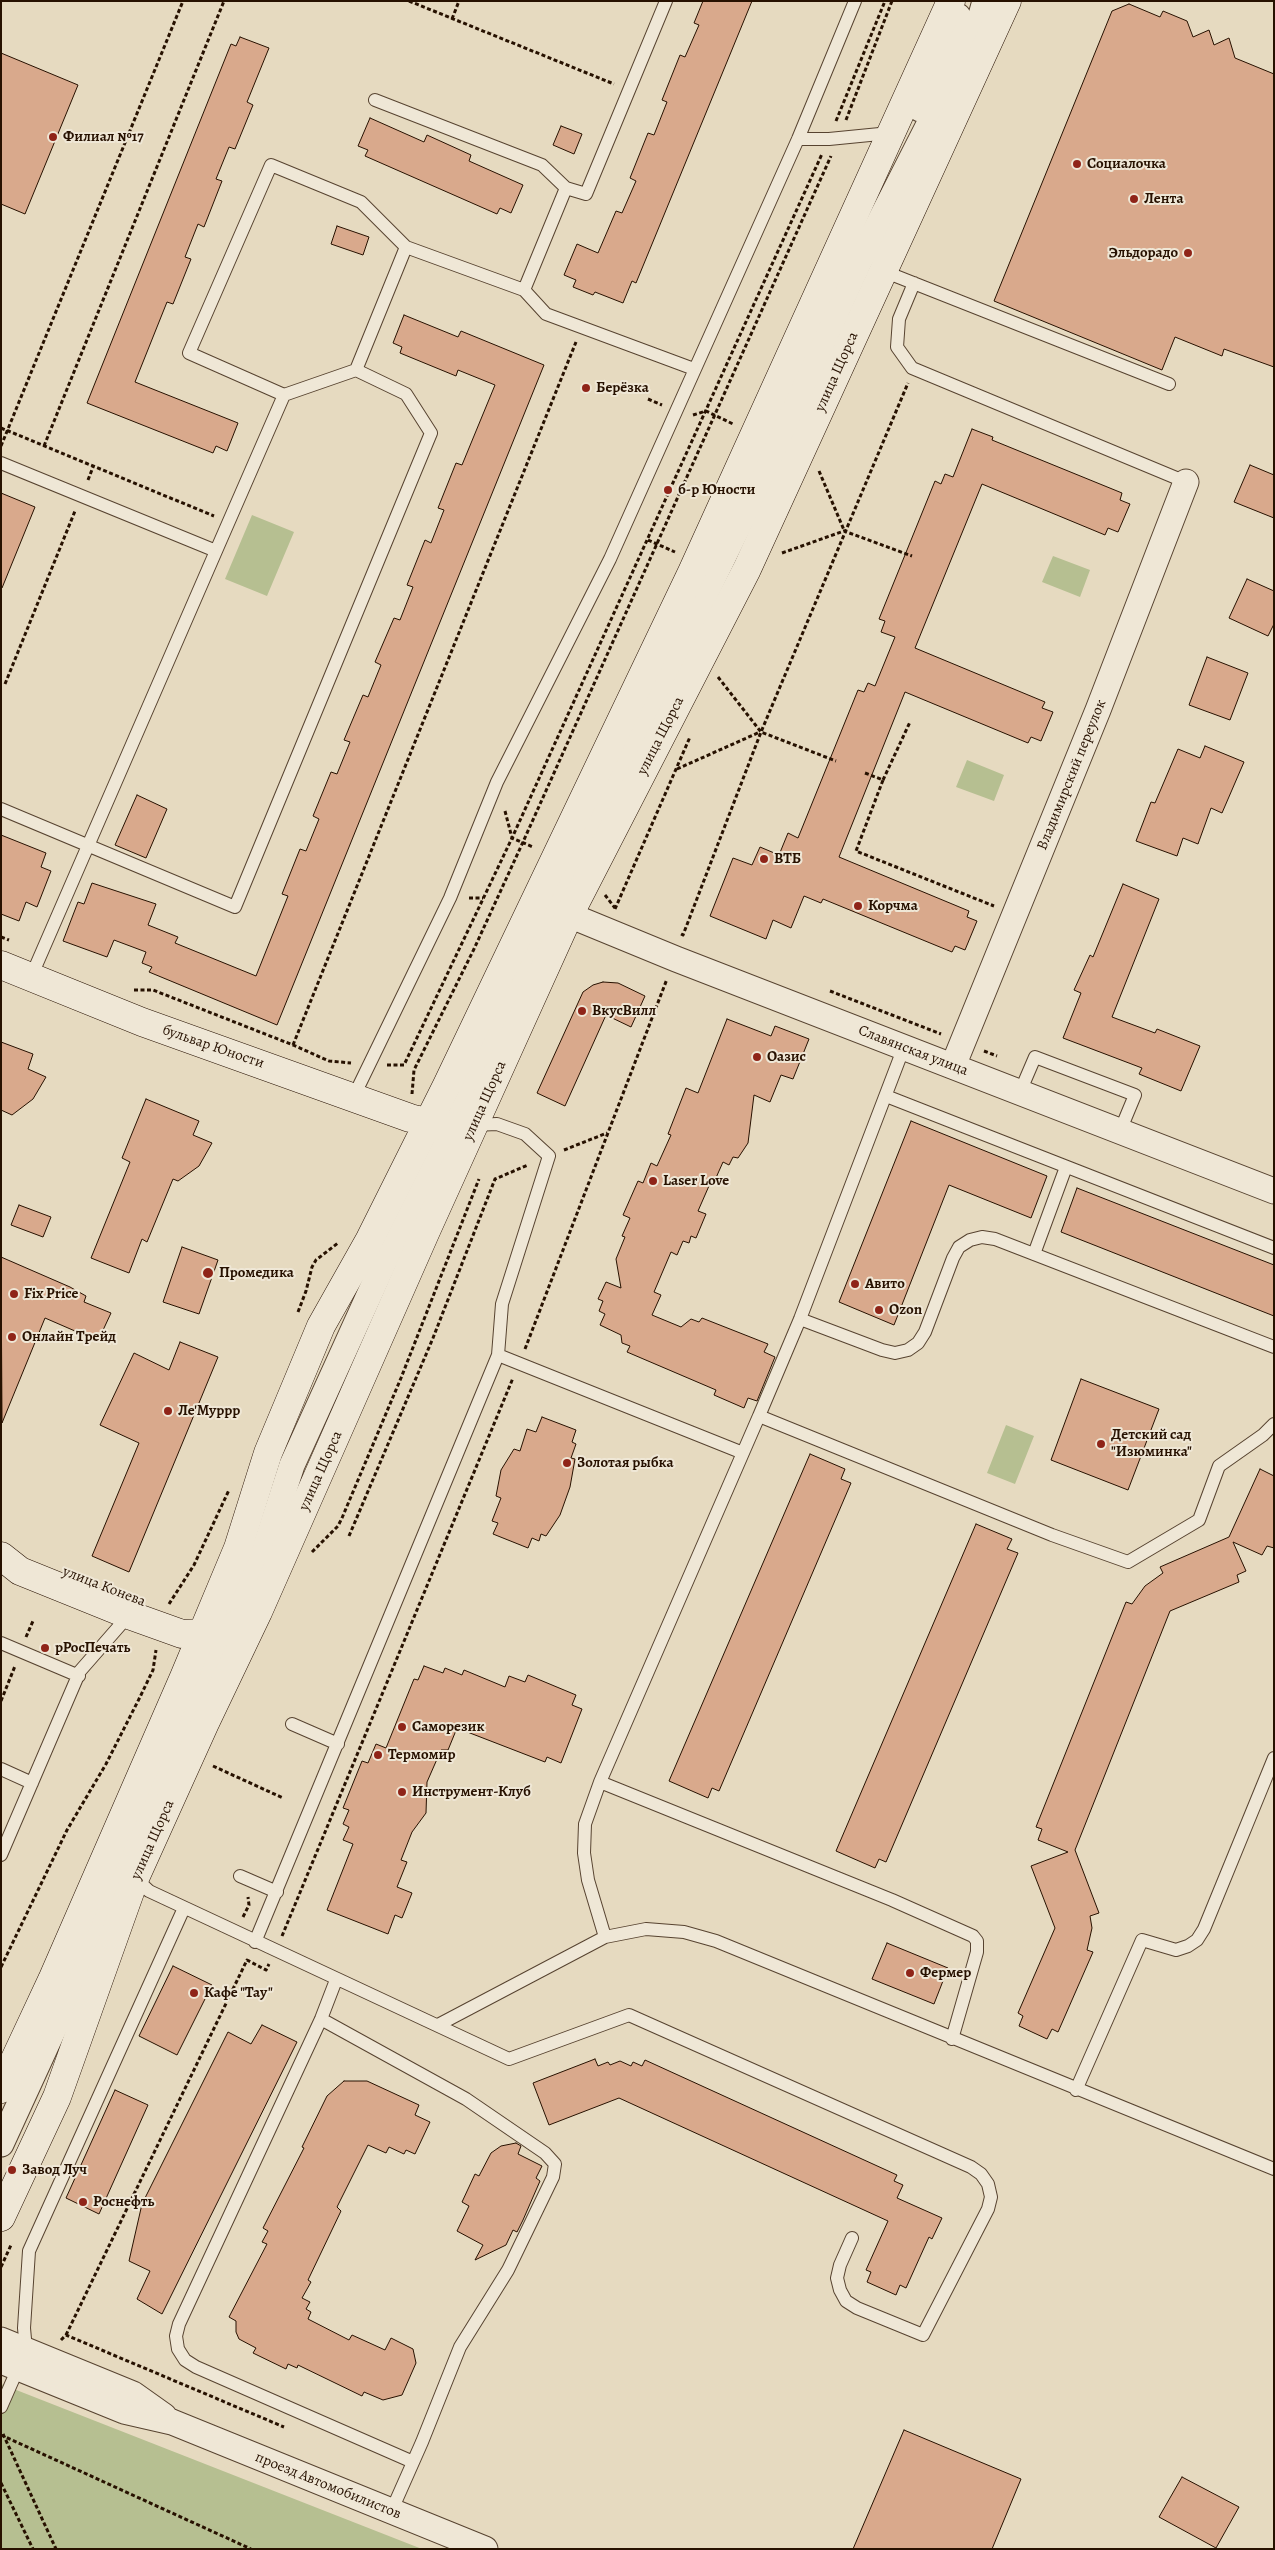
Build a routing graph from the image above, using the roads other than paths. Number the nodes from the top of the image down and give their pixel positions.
1 (666, 1) edge
2 (856, 1) edge
3 (951, 1) edge
4 (964, 1) edge
5 (985, 1) edge
6 (1007, 1) edge
7 (375, 100) dead end
8 (892, 133) junction
9 (798, 139) junction
10 (566, 188) junction
11 (406, 247) junction
12 (872, 265) junction
13 (914, 284) junction
14 (524, 290) junction
15 (694, 369) junction
16 (356, 370) junction
17 (1169, 384) dead end
18 (284, 395) junction
19 (1, 463) edge
20 (1186, 482) joint
21 (216, 551) junction
22 (1, 809) edge
23 (88, 846) junction
24 (551, 867) junction
25 (561, 912) junction
26 (516, 940) junction
27 (1, 965) edge
28 (36, 965) junction
29 (904, 1047) junction
30 (953, 1066) junction
31 (1020, 1092) junction
32 (886, 1096) junction
33 (353, 1098) junction
34 (474, 1125) junction
35 (431, 1127) junction
36 (1120, 1131) junction
37 (1066, 1166) junction
38 (450, 1179) junction
39 (1274, 1191) edge
40 (1274, 1248) edge
41 (1034, 1254) junction
42 (800, 1319) junction
43 (1274, 1347) edge
44 (498, 1355) junction
45 (759, 1416) junction
46 (1274, 1424) edge
47 (743, 1453) junction
48 (1, 1552) edge
49 (1, 1556) edge
50 (258, 1612) junction
51 (129, 1615) junction
52 (188, 1628) junction
53 (1, 1644) edge
54 (78, 1676) junction
55 (184, 1676) junction
56 (224, 1687) junction
57 (292, 1724) dead end
58 (338, 1744) junction
59 (1274, 1758) edge
60 (1, 1769) edge
61 (600, 1782) junction
62 (32, 1783) junction
63 (1, 1855) edge
64 (240, 1876) dead end
65 (136, 1878) junction
66 (277, 1892) junction
67 (184, 1908) junction
68 (605, 1938) junction
69 (255, 1942) junction
70 (336, 1980) junction
71 (321, 2019) junction
72 (438, 2026) junction
73 (952, 2039) junction
74 (1, 2089) edge
75 (1076, 2090) junction
76 (1, 2144) edge
77 (1274, 2169) edge
78 (1, 2217) edge
79 (852, 2238) dead end
80 (1, 2340) edge
81 (16, 2360) edge
82 (1, 2407) edge
83 (413, 2462) junction
84 (390, 2512) junction
85 (485, 2549) edge

1 - 10 lane
2 - 9 lane
3 - 8 main road, улица Щорса
4 - 12 street
5 - 12 street
6 - 12 main road, улица Щорса
7 - 10 lane
8 - 9 lane
8 - 24 main road, улица Щорса
9 - 15 lane
10 - 14 lane
11 - 14 lane
11 - 16 lane
11 - 18 lane
12 - 13 lane
12 - 25 street, улица Щорса
12 - 25 main road, улица Щорса
13 - 17 lane
13 - 20 lane
14 - 15 lane
15 - 33 lane
16 - 18 lane
16 - 23 lane
18 - 21 lane
19 - 21 lane
20 - 30 street, Владимирский переулок
21 - 23 lane
22 - 23 lane
23 - 28 lane
24 - 25 street
24 - 26 main road, улица Щорса
25 - 26 street
25 - 29 street, Славянская улица
25 - 34 main road, улица Щорса
25 - 35 street, улица Щорса
26 - 35 main road, улица Щорса
27 - 28 main road, бульвар Юности
28 - 33 main road, бульвар Юности
29 - 30 street, Славянская улица
29 - 32 lane
30 - 31 street, Славянская улица
31 - 36 street, Славянская улица
31 - 36 lane
32 - 37 lane
32 - 42 lane
33 - 35 main road, бульвар Юности
34 - 35 main road
34 - 38 main road, улица Щорса
34 - 44 lane
35 - 38 main road
35 - 52 main road, улица Щорса
35 - 52 street, улица Щорса
36 - 39 street, Славянская улица
37 - 40 lane
37 - 41 lane
38 - 50 main road, улица Щорса
41 - 42 lane
41 - 43 lane
42 - 45 lane
44 - 47 lane
44 - 58 lane
45 - 46 lane
45 - 47 lane
47 - 61 lane
48 - 52 main road, улица Конева
49 - 51 main road, улица Конева
50 - 52 main road
50 - 56 main road, улица Щорса
51 - 52 main road, улица Конева
51 - 54 lane
52 - 55 main road, улица Щорса
52 - 55 main road
52 - 56 main road
52 - 76 street, улица Щорса
53 - 54 lane
54 - 62 lane
55 - 74 main road, улица Щорса
56 - 65 main road, улица Щорса
57 - 58 lane
58 - 66 lane
59 - 75 lane
60 - 62 lane
61 - 68 lane
61 - 73 lane
62 - 63 lane
64 - 66 lane
65 - 67 lane
65 - 78 main road, улица Щорса
66 - 69 lane
67 - 69 lane
67 - 81 lane
68 - 72 lane
68 - 73 lane
69 - 70 lane
70 - 71 lane
70 - 72 lane
71 - 83 lane
71 - 83 lane
72 - 79 lane
73 - 75 lane
75 - 77 lane
80 - 81 street, проезд Автомобилистов
81 - 82 lane
81 - 84 street, проезд Автомобилистов
83 - 84 lane
84 - 85 street, проезд Автомобилистов

